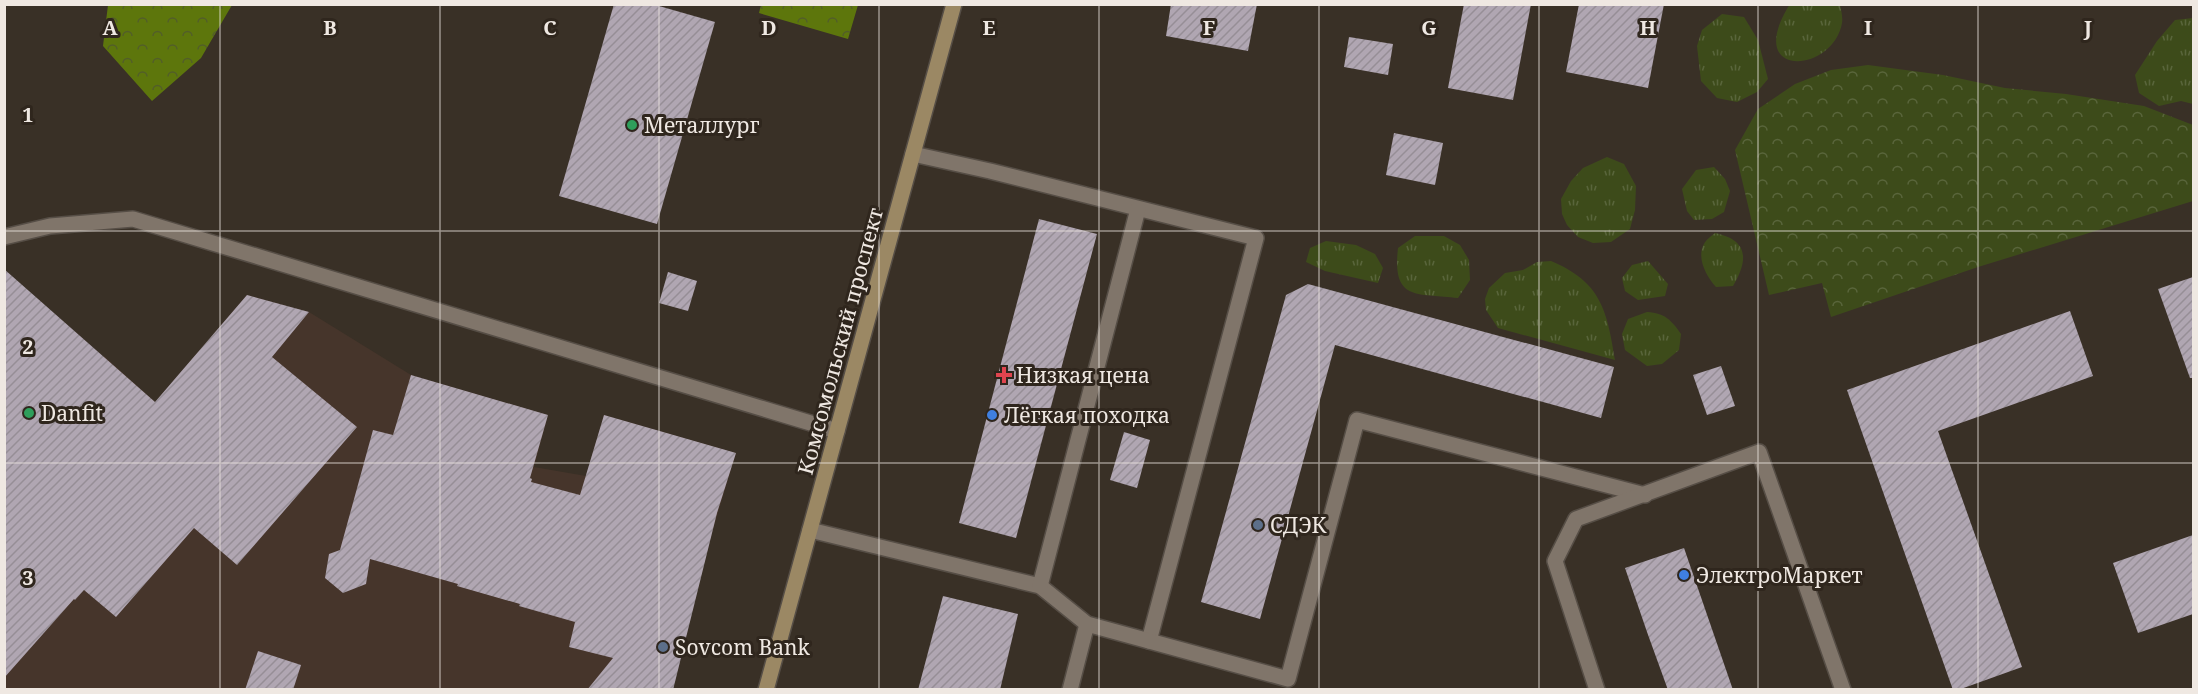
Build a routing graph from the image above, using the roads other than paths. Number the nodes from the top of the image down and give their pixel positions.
1 (954, 4) edge
2 (913, 154) junction
3 (1138, 209) junction
4 (4, 237) edge
5 (837, 431) junction
6 (1645, 495) junction
7 (810, 530) junction
8 (1040, 586) junction
9 (1088, 624) junction
10 (1149, 641) junction
11 (766, 690) edge
12 (1070, 690) edge
13 (1597, 690) edge
14 (1844, 690) edge

1 - 2 street, Комсомольский проспект
2 - 3 lane
2 - 5 street, Комсомольский проспект
3 - 8 lane
3 - 10 lane
4 - 5 lane
5 - 7 street, Комсомольский проспект
6 - 10 lane
6 - 13 lane
6 - 14 lane
7 - 8 lane
7 - 11 street, Комсомольский проспект
8 - 9 lane
9 - 10 lane
9 - 12 lane

